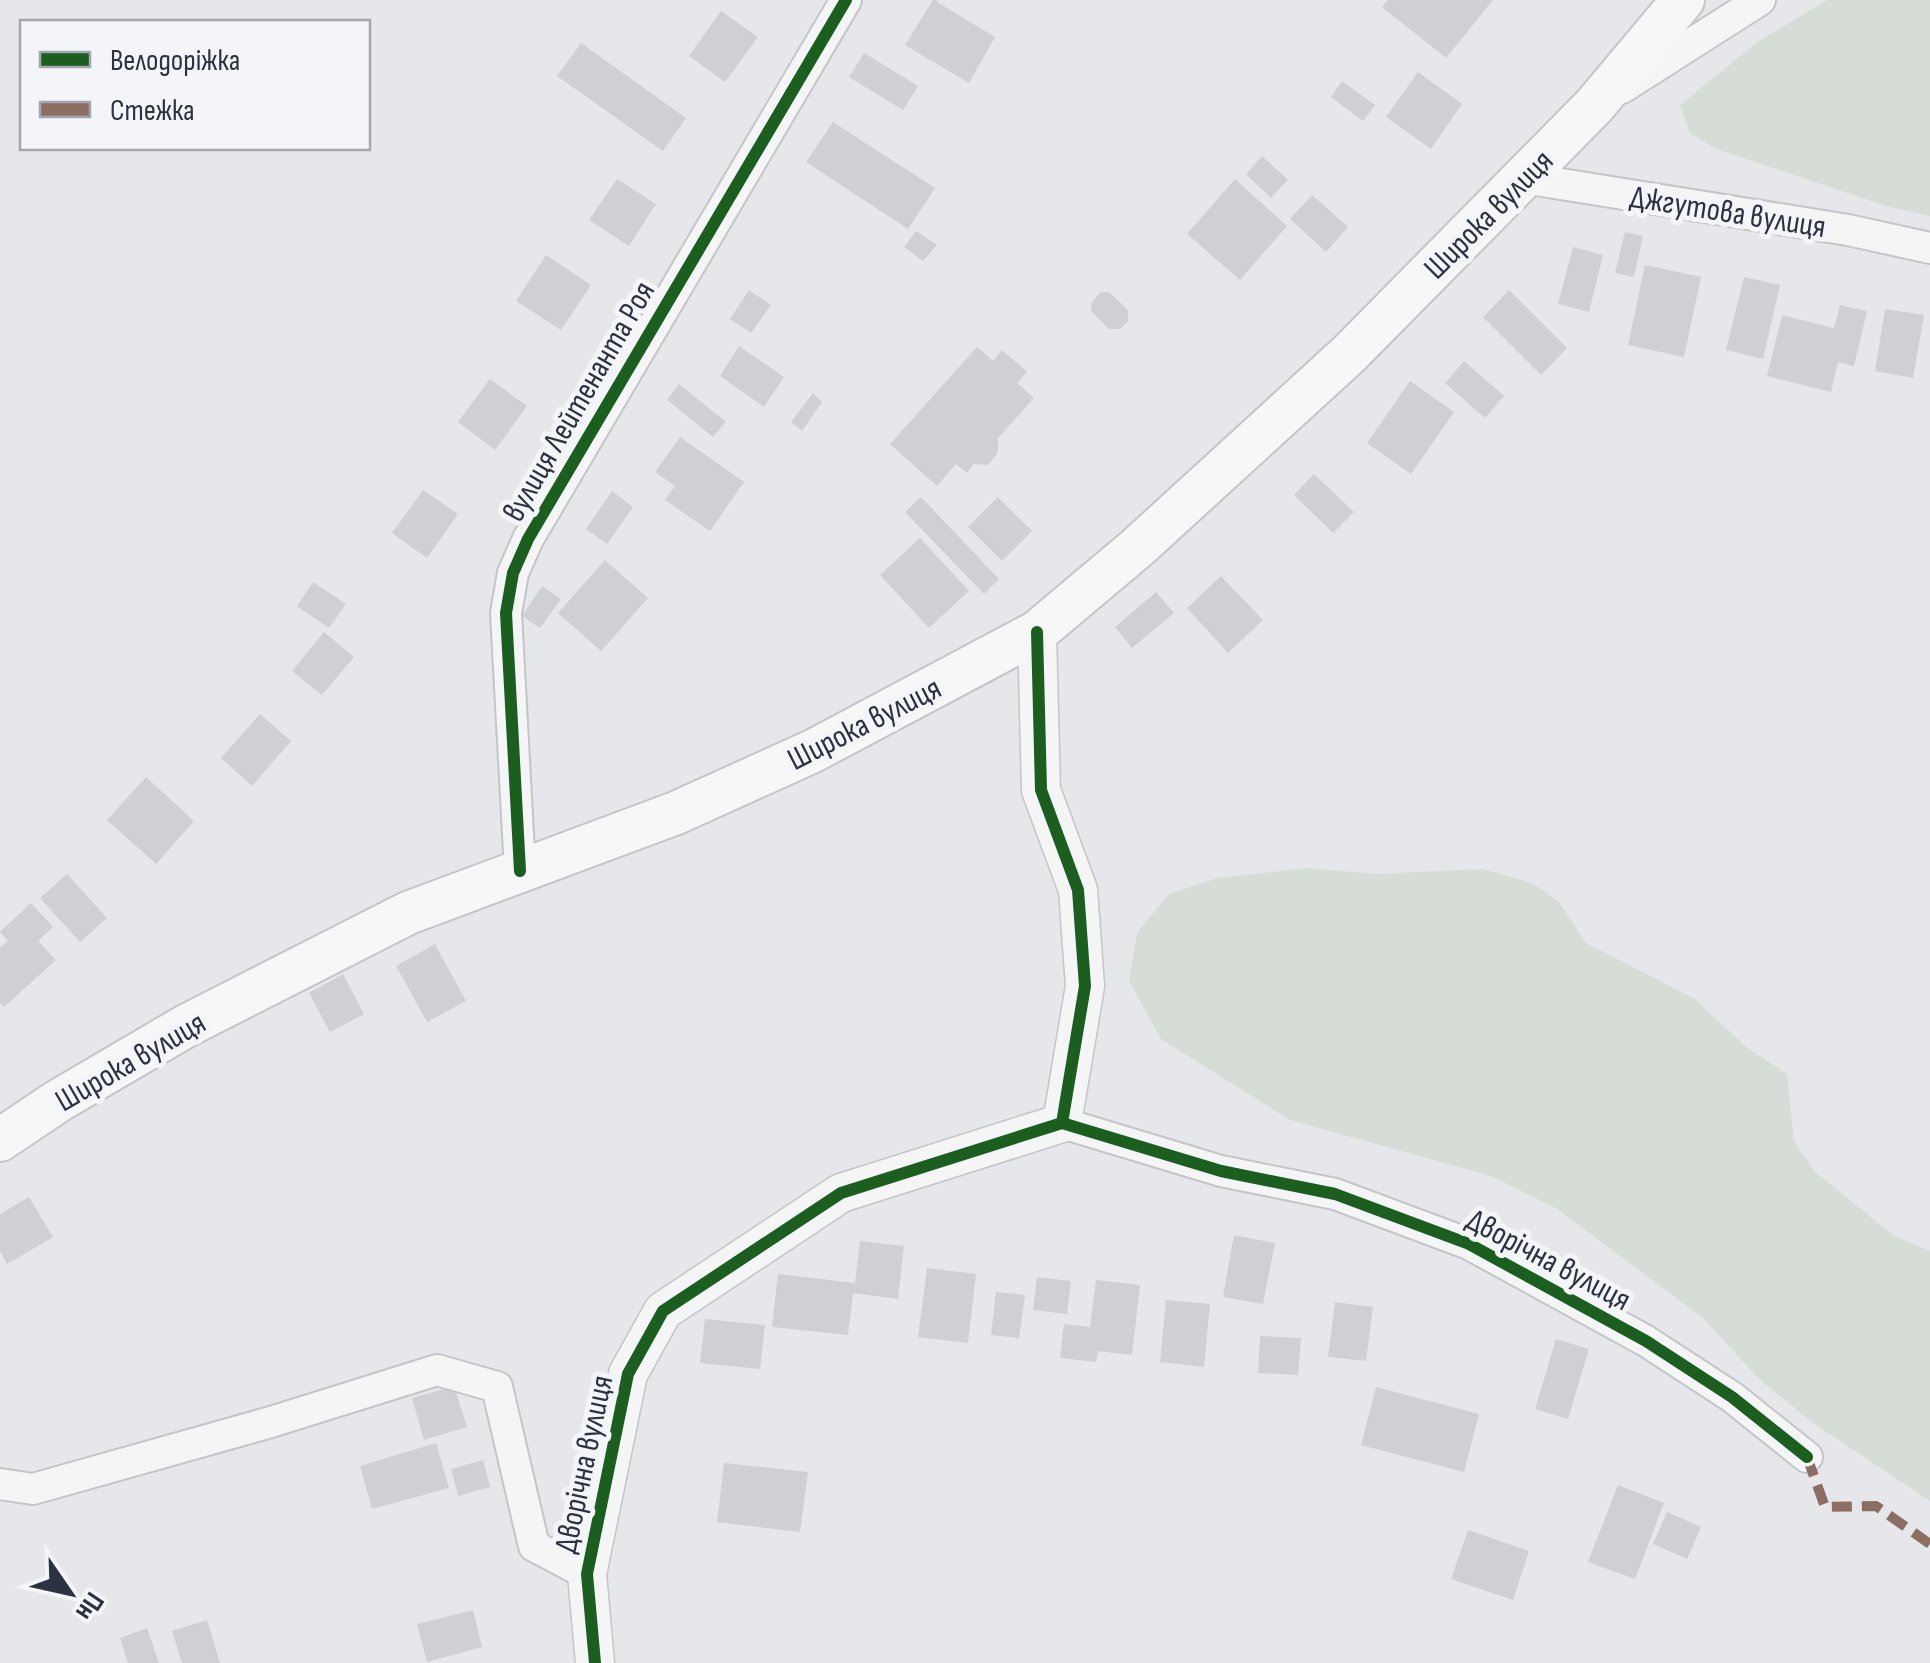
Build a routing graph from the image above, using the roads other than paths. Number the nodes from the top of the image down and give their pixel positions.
1 (846, 0) edge
2 (1684, 0) edge
3 (1760, 0) edge
4 (1594, 106) junction
5 (1524, 178) junction
6 (1930, 248) edge
7 (1037, 632) junction
8 (520, 871) junction
9 (1062, 1123) junction
10 (0, 1140) edge
11 (1807, 1457) dead end
12 (0, 1484) edge
13 (587, 1574) junction
14 (594, 1663) edge

1 - 8 street, вулиця Лейтенанта Роя
2 - 4 main road, Широка вулиця
3 - 4 street, Широка вулиця
4 - 5 main road, Широка вулиця
5 - 6 street, Джгутова вулиця
5 - 7 main road, Широка вулиця
7 - 8 main road, Широка вулиця
7 - 9 street
8 - 10 main road, Широка вулиця
9 - 11 street, Дворічна вулиця
9 - 13 street, Дворічна вулиця
12 - 13 street, Дворічна вулиця
13 - 14 street, Дворічна вулиця

